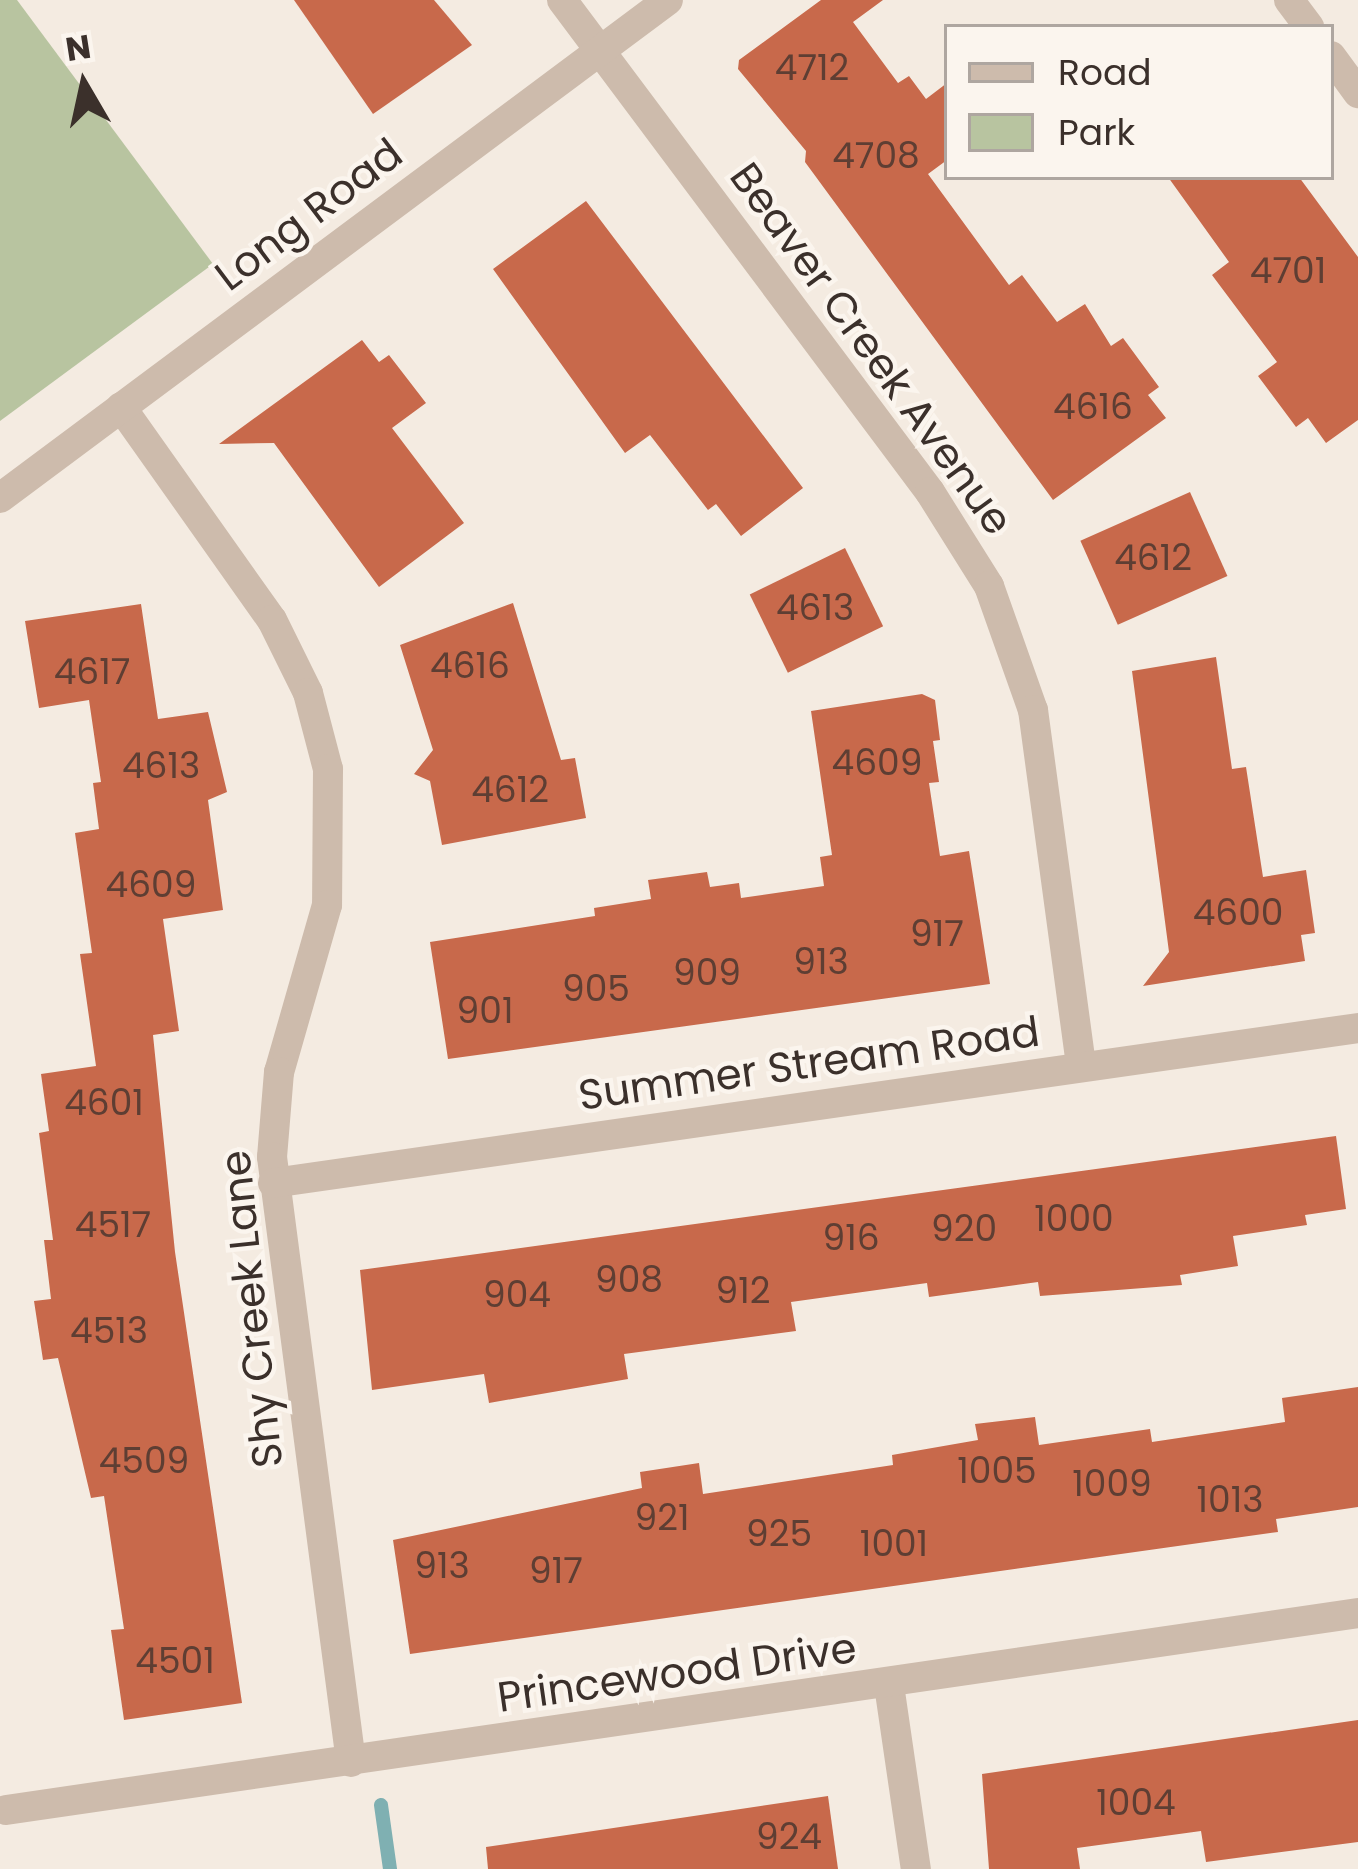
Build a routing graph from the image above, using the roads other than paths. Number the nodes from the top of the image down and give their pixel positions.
1 (562, 0) edge
2 (668, 0) edge
3 (600, 51) junction
4 (1334, 60) edge
5 (1358, 93) edge
6 (121, 407) junction
7 (0, 498) edge
8 (1358, 1028) edge
9 (1081, 1066) junction
10 (273, 1184) junction
11 (1358, 1613) edge
12 (889, 1685) junction
13 (351, 1762) junction
14 (6, 1810) dead end
15 (916, 1869) edge

1 - 3 street, Beaver Creek Avenue
2 - 3 street, Long Road
3 - 6 street, Long Road
3 - 9 street, Beaver Creek Avenue
4 - 5 street
6 - 7 street, Long Road
6 - 10 street, Shy Creek Lane
8 - 9 street, Summer Stream Road
9 - 10 street, Summer Stream Road
10 - 13 street, Shy Creek Lane
11 - 12 street, Princewood Drive
12 - 13 street, Princewood Drive
12 - 15 street
13 - 14 street, Princewood Drive

